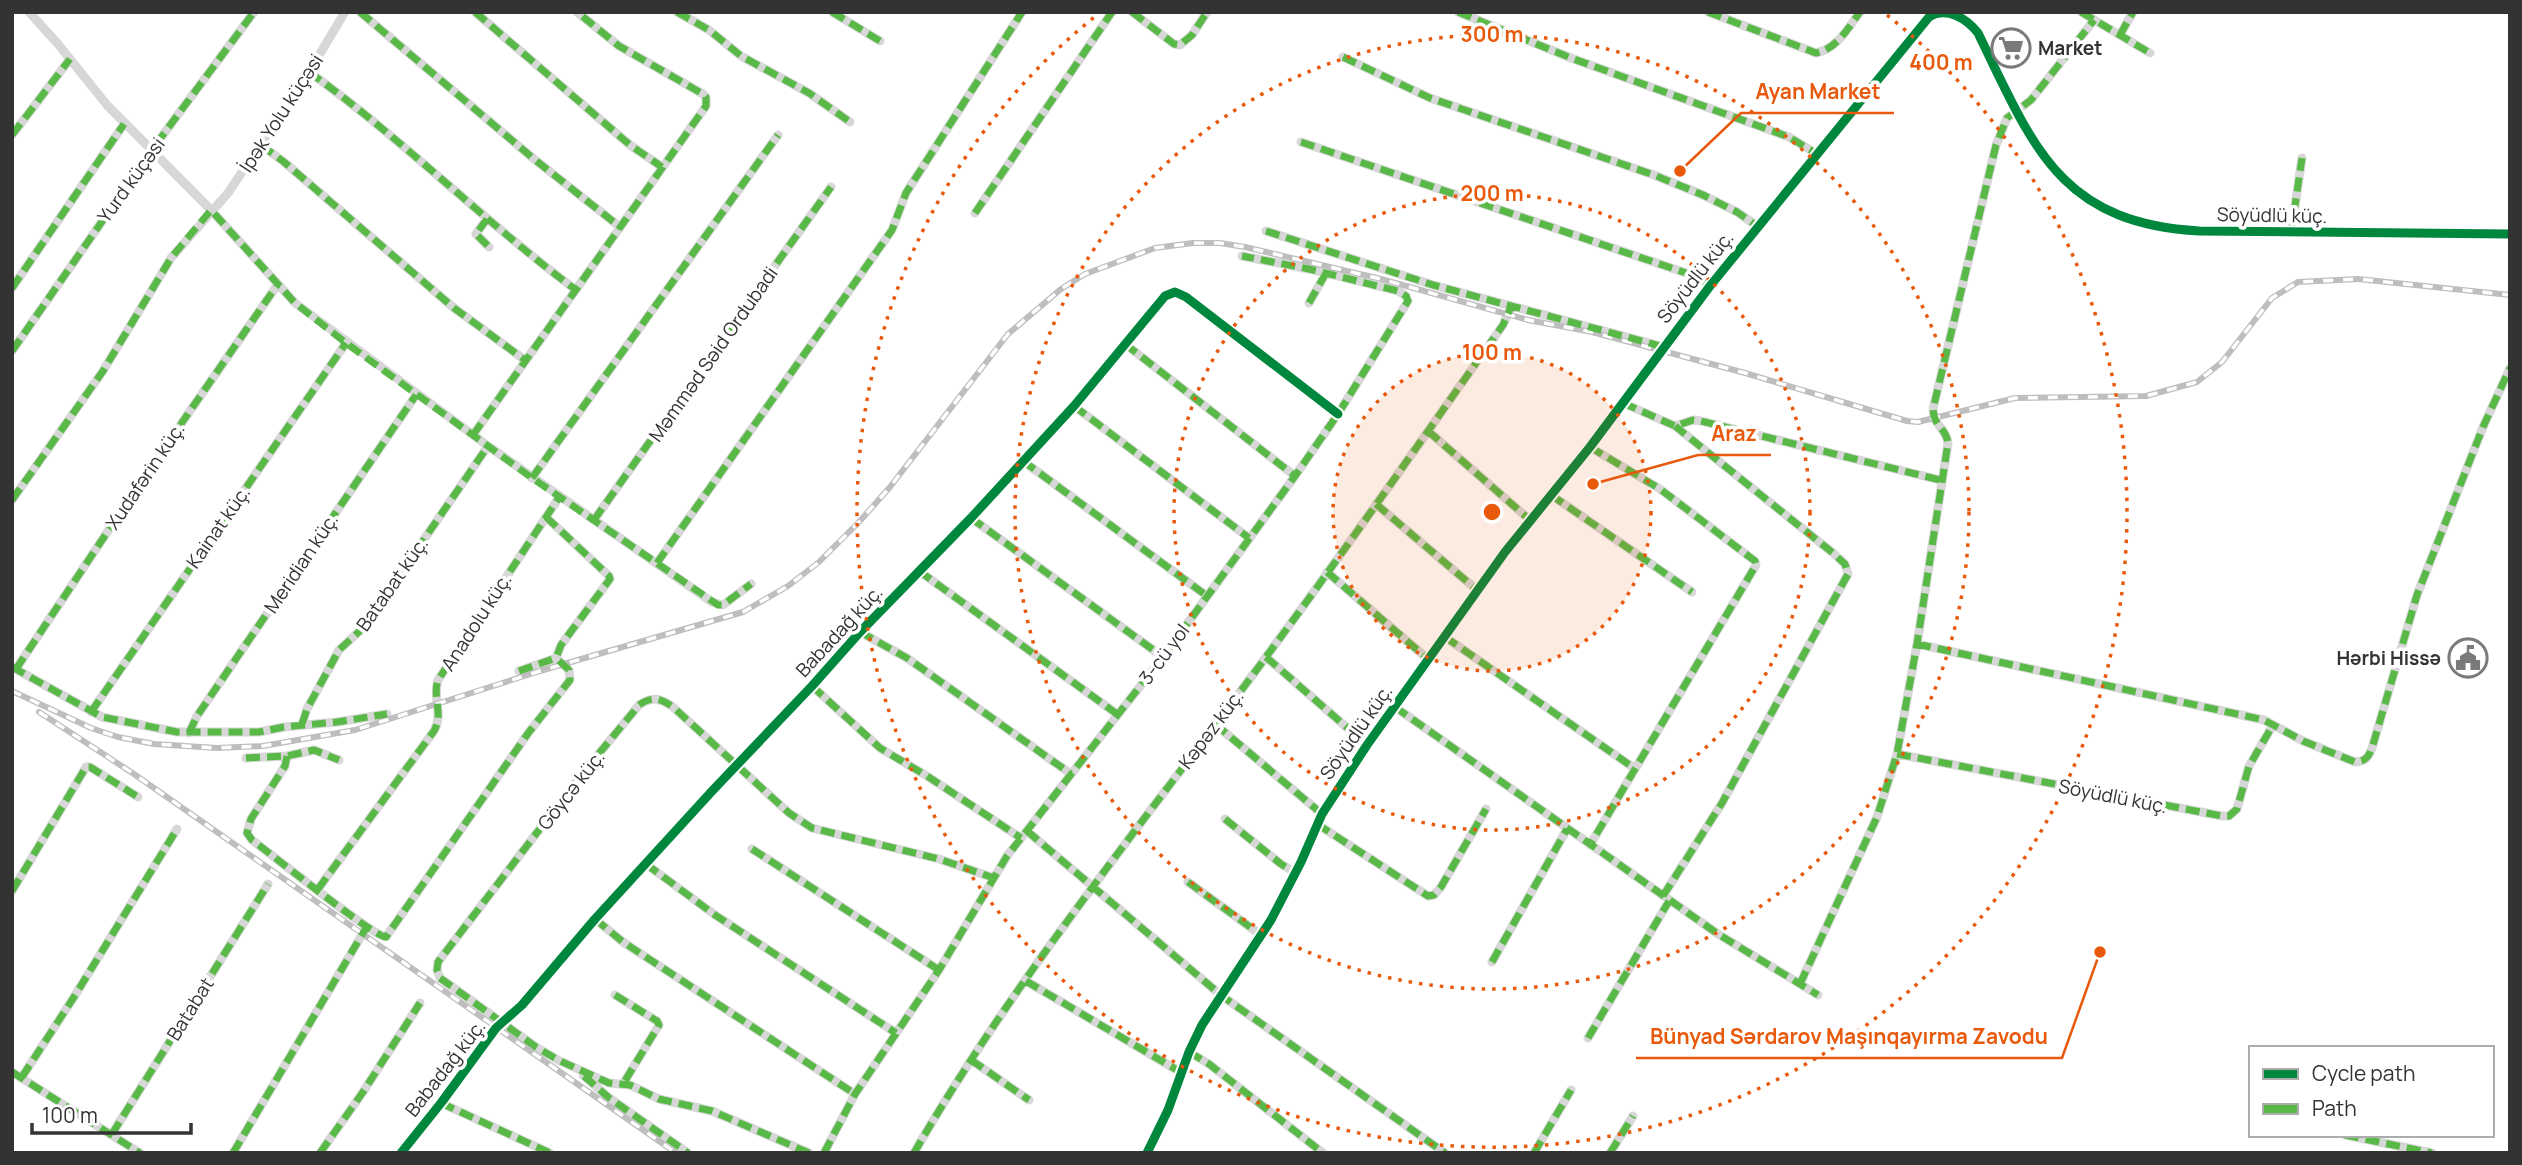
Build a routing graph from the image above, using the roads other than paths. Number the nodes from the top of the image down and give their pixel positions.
1 (29, 12) edge
2 (254, 12) edge
3 (345, 12) edge
4 (359, 12) edge
5 (475, 12) edge
6 (577, 12) edge
7 (677, 12) edge
8 (832, 12) edge
9 (1022, 12) edge
10 (1112, 12) edge
11 (1132, 12) edge
12 (1207, 12) edge
13 (1458, 12) edge
14 (1708, 12) edge
15 (1860, 12) edge
16 (2081, 12) edge
17 (2133, 12) edge
18 (1935, 13) edge
19 (2094, 20) junction
20 (2120, 35) junction
21 (880, 41) dead end
22 (2150, 53) dead end
23 (1343, 57) dead end
24 (70, 60) junction
25 (309, 72) junction
26 (2017, 113) junction
27 (850, 122) dead end
28 (124, 124) junction
29 (12, 135) edge
30 (778, 135) dead end
31 (1301, 142) dead end
32 (261, 145) junction
33 (151, 151) junction
34 (1816, 154) junction
35 (2302, 158) dead end
36 (663, 167) junction
37 (831, 187) dead end
38 (211, 210) junction
39 (975, 213) dead end
40 (487, 219) junction
41 (1757, 226) junction
42 (620, 227) junction
43 (1266, 232) dead end
44 (2291, 233) junction
45 (2510, 234) edge
46 (489, 247) dead end
47 (1242, 256) dead end
48 (1326, 273) junction
49 (278, 284) junction
50 (1710, 286) junction
51 (12, 288) edge
52 (576, 290) junction
53 (1309, 303) dead end
54 (1511, 307) junction
55 (346, 342) junction
56 (1125, 344) junction
57 (1664, 347) junction
58 (12, 351) edge
59 (525, 360) junction
60 (2510, 369) edge
61 (416, 395) junction
62 (1623, 403) junction
63 (1074, 406) junction
64 (1338, 414) junction
65 (1675, 426) junction
66 (1428, 431) junction
67 (472, 435) junction
68 (488, 446) junction
69 (1590, 447) junction
70 (1023, 461) junction
71 (1295, 477) junction
72 (532, 478) junction
73 (1940, 480) junction
74 (1550, 495) junction
75 (559, 496) junction
76 (13, 497) edge
77 (1376, 503) junction
78 (546, 517) junction
79 (971, 518) junction
80 (594, 520) junction
81 (1530, 520) junction
82 (1249, 538) junction
83 (657, 563) junction
84 (919, 571) junction
85 (1327, 572) junction
86 (751, 584) dead end
87 (1477, 590) junction
88 (1692, 592) dead end
89 (1207, 596) junction
90 (860, 632) junction
91 (1445, 637) junction
92 (1917, 644) junction
93 (1163, 657) junction
94 (1266, 657) junction
95 (556, 658) junction
96 (1429, 660) junction
97 (14, 668) edge
98 (519, 671) dead end
99 (812, 686) junction
100 (1395, 707) junction
101 (91, 712) junction
102 (1117, 713) junction
103 (387, 714) dead end
104 (302, 724) junction
105 (1215, 724) junction
106 (2273, 725) junction
107 (189, 733) junction
108 (1367, 745) junction
109 (1897, 754) junction
110 (287, 756) junction
111 (246, 758) dead end
112 (339, 760) dead end
113 (736, 765) junction
114 (1634, 768) junction
115 (1071, 774) junction
116 (138, 797) dead end
117 (1486, 809) dead end
118 (1225, 819) dead end
119 (1319, 819) junction
120 (177, 829) dead end
121 (1567, 829) junction
122 (1024, 834) junction
123 (1590, 845) junction
124 (752, 849) dead end
125 (646, 864) junction
126 (1296, 873) junction
127 (995, 878) junction
128 (1188, 882) dead end
129 (268, 884) dead end
130 (1094, 886) junction
131 (318, 889) junction
132 (12, 891) edge
133 (1666, 898) junction
134 (595, 919) junction
135 (366, 928) junction
136 (1261, 935) junction
137 (1492, 962) dead end
138 (939, 970) junction
139 (1026, 981) junction
140 (1800, 984) junction
141 (615, 995) dead end
142 (1818, 995) dead end
143 (1222, 996) junction
144 (420, 1003) dead end
145 (502, 1023) junction
146 (896, 1033) junction
147 (1588, 1038) dead end
148 (1189, 1052) junction
149 (971, 1060) junction
150 (575, 1068) junction
151 (1182, 1073) junction
152 (17, 1074) edge
153 (622, 1084) junction
154 (1572, 1090) dead end
155 (855, 1094) junction
156 (1029, 1100) dead end
157 (441, 1103) junction
158 (1633, 1115) dead end
159 (112, 1134) junction
160 (2355, 1137) edge
161 (139, 1153) edge
162 (233, 1153) edge
163 (320, 1153) edge
164 (401, 1153) edge
165 (551, 1153) edge
166 (688, 1153) edge
167 (809, 1153) edge
168 (824, 1153) edge
169 (914, 1153) edge
170 (1147, 1153) edge
171 (1323, 1153) edge
172 (1445, 1153) edge
173 (1534, 1153) edge
174 (1610, 1153) edge
175 (2432, 1153) edge

1 - 24 street
2 - 33 street, Yurd küçəsi
3 - 25 street, İpək Yolu küçəsi
4 - 42 street
5 - 36 street
6 - 36 street
7 - 27 street
8 - 21 street
9 - 83 street
10 - 39 street
11 - 12 street
13 - 34 street
14 - 15 street
16 - 19 street
17 - 20 street
18 - 26 street, Söyüdlü küç.
18 - 34 street, Söyüdlü küç.
19 - 20 street
19 - 26 street
20 - 22 street
23 - 41 street
24 - 28 street
24 - 29 street
25 - 32 street, İpək Yolu küçəsi
25 - 40 street
26 - 44 street, Söyüdlü küç.
26 - 73 street
28 - 33 street
28 - 51 street
30 - 72 street
31 - 50 street
32 - 38 street, İpək Yolu küçəsi
32 - 59 street
33 - 38 street
33 - 58 street, Yurd küçəsi
34 - 41 street, Söyüdlü küç.
35 - 44 street
36 - 42 street
37 - 80 street, Məmməd Səid Ordubadi
38 - 49 street
38 - 76 street, İpək Yolu küçəsi
40 - 46 street
40 - 52 street
41 - 50 street, Söyüdlü küç.
42 - 52 street
43 - 54 street
44 - 45 street, Söyüdlü küç.
47 - 48 street, 3-cü yol
48 - 53 street
48 - 64 street, 3-cü yol
49 - 55 street
49 - 97 street, Xudafərin küç.
50 - 57 street, Söyüdlü küç.
52 - 59 street
54 - 57 street
54 - 66 street, Kəpəz küç.
55 - 61 street
55 - 101 street, Kainat küç.
56 - 63 street, Babadağ küç.
56 - 64 street, Babadağ küç.
56 - 71 street
57 - 62 street, Söyüdlü küç.
59 - 67 street
60 - 106 street
61 - 67 street
61 - 107 street, Meridian küç.
62 - 65 street
62 - 69 street, Söyüdlü küç.
63 - 70 street, Babadağ küç.
63 - 82 street
64 - 71 street, 3-cü yol
65 - 73 street
65 - 133 street
66 - 77 street, Kəpəz küç.
66 - 81 street
67 - 68 street
68 - 72 street
68 - 104 street, Batabat küç.
69 - 74 street, Söyüdlü küç.
69 - 114 street
70 - 79 street, Babadağ küç.
70 - 89 street
71 - 82 street, 3-cü yol
72 - 75 street
73 - 92 street
74 - 81 street, Söyüdlü küç.
74 - 88 street
75 - 78 street, Anadolu küç.
75 - 80 street
77 - 85 street, Kəpəz küç.
77 - 87 street
78 - 95 street
78 - 131 street, Anadolu küç.
79 - 84 street, Babadağ küç.
79 - 93 street
80 - 83 street
81 - 87 street, Söyüdlü küç.
82 - 89 street, 3-cü yol
83 - 86 street
84 - 90 street, Babadağ küç.
84 - 102 street
85 - 94 street, Kəpəz küç.
85 - 96 street
87 - 91 street, Söyüdlü küç.
89 - 93 street, 3-cü yol
90 - 99 street, Babadağ küç.
90 - 115 street
91 - 96 street, Söyüdlü küç.
91 - 114 street
92 - 106 street
92 - 109 street
93 - 102 street, 3-cü yol
94 - 105 street, Kəpəz küç.
94 - 108 street
95 - 98 street
95 - 135 street
96 - 100 street, Söyüdlü küç.
97 - 101 street
99 - 113 street, Babadağ küç.
99 - 122 street
100 - 108 street, Söyüdlü küç.
100 - 121 street
101 - 107 street
102 - 115 street, 3-cü yol
103 - 104 street
104 - 107 street
105 - 119 street
105 - 130 street, Kəpəz küç.
106 - 109 street, Söyüdlü küç.
108 - 119 street, Söyüdlü küç.
109 - 140 street
110 - 111 street
110 - 112 street
110 - 131 street
113 - 125 street, Babadağ küç.
113 - 127 street, Göycə küç.
113 - 145 street, Göycə küç.
114 - 123 street
115 - 122 street, 3-cü yol
116 - 132 street
117 - 119 street
118 - 126 street
119 - 126 street, Söyüdlü küç.
120 - 152 street
121 - 123 street
121 - 137 street
122 - 127 street, 3-cü yol
122 - 130 street
123 - 133 street
124 - 138 street
125 - 134 street, Babadağ küç.
125 - 146 street
126 - 136 street, Söyüdlü küç.
127 - 138 street, 3-cü yol
128 - 136 street
129 - 159 street, Batabat
130 - 139 street, Kəpəz küç.
130 - 143 street
131 - 135 street
133 - 140 street
133 - 147 street
134 - 145 street, Babadağ küç.
134 - 155 street
135 - 162 street
136 - 143 street, Söyüdlü küç.
138 - 146 street, 3-cü yol
139 - 149 street, Kəpəz küç.
139 - 151 street
140 - 142 street
141 - 153 street
143 - 148 street, Söyüdlü küç.
143 - 172 street
144 - 163 street
145 - 150 street
145 - 157 street, Babadağ küç.
146 - 155 street, 3-cü yol
148 - 151 street, Söyüdlü küç.
148 - 171 street
149 - 156 street
149 - 169 street, Kəpəz küç.
150 - 153 street
150 - 166 street
151 - 170 street, Söyüdlü küç.
152 - 159 street
153 - 167 street
154 - 173 street
155 - 168 street, 3-cü yol
157 - 164 street, Babadağ küç.
157 - 165 street
158 - 174 street
159 - 161 street
160 - 175 street

